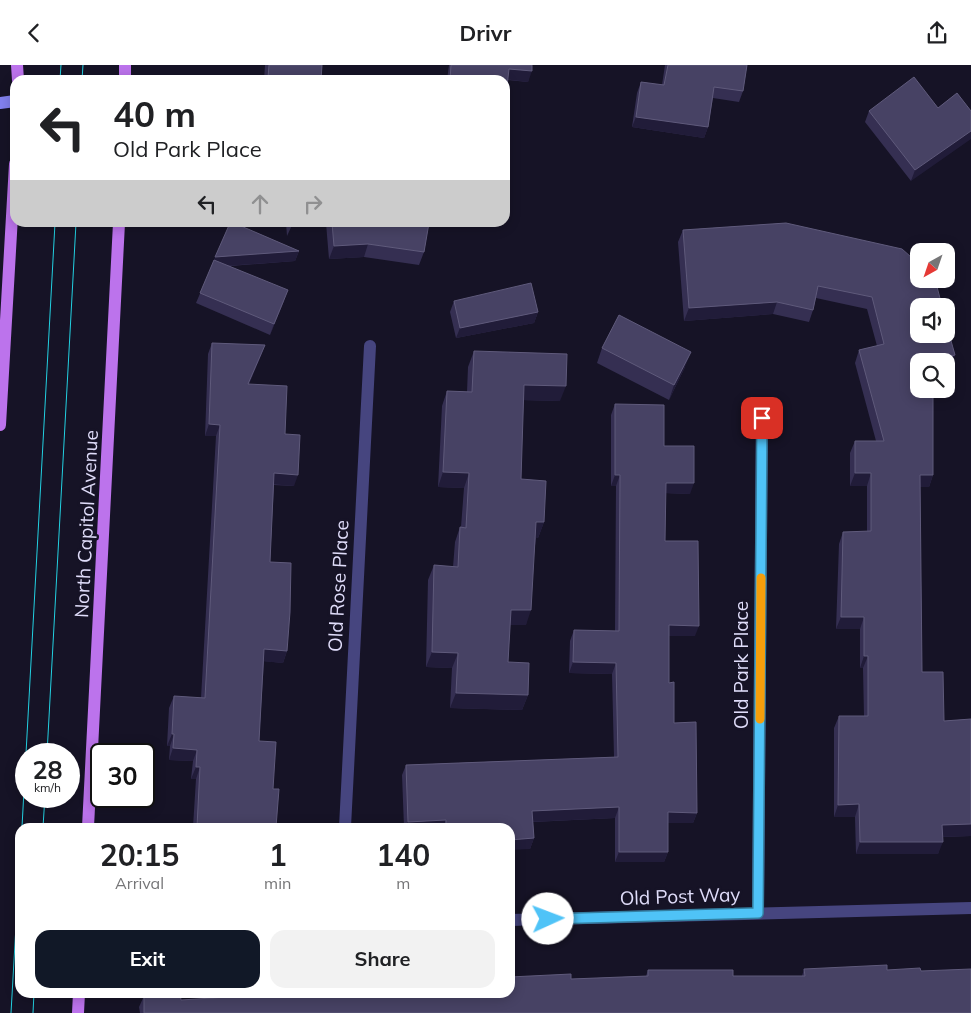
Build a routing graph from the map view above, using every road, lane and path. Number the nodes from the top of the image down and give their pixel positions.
1 (11, 227) edge
2 (119, 227) edge
3 (370, 346) dead end
4 (762, 418) dead end
5 (0, 425) edge
6 (88, 823) edge
7 (344, 823) edge
8 (971, 907) edge
9 (758, 913) junction
10 (515, 920) edge
11 (79, 998) edge
12 (78, 1013) edge

1 - 5 main road
2 - 6 main road, North Capitol Avenue
3 - 7 street, Old Rose Place
4 - 9 street, Old Park Place
8 - 9 street, Old Post Way
9 - 10 street, Old Post Way
11 - 12 main road

